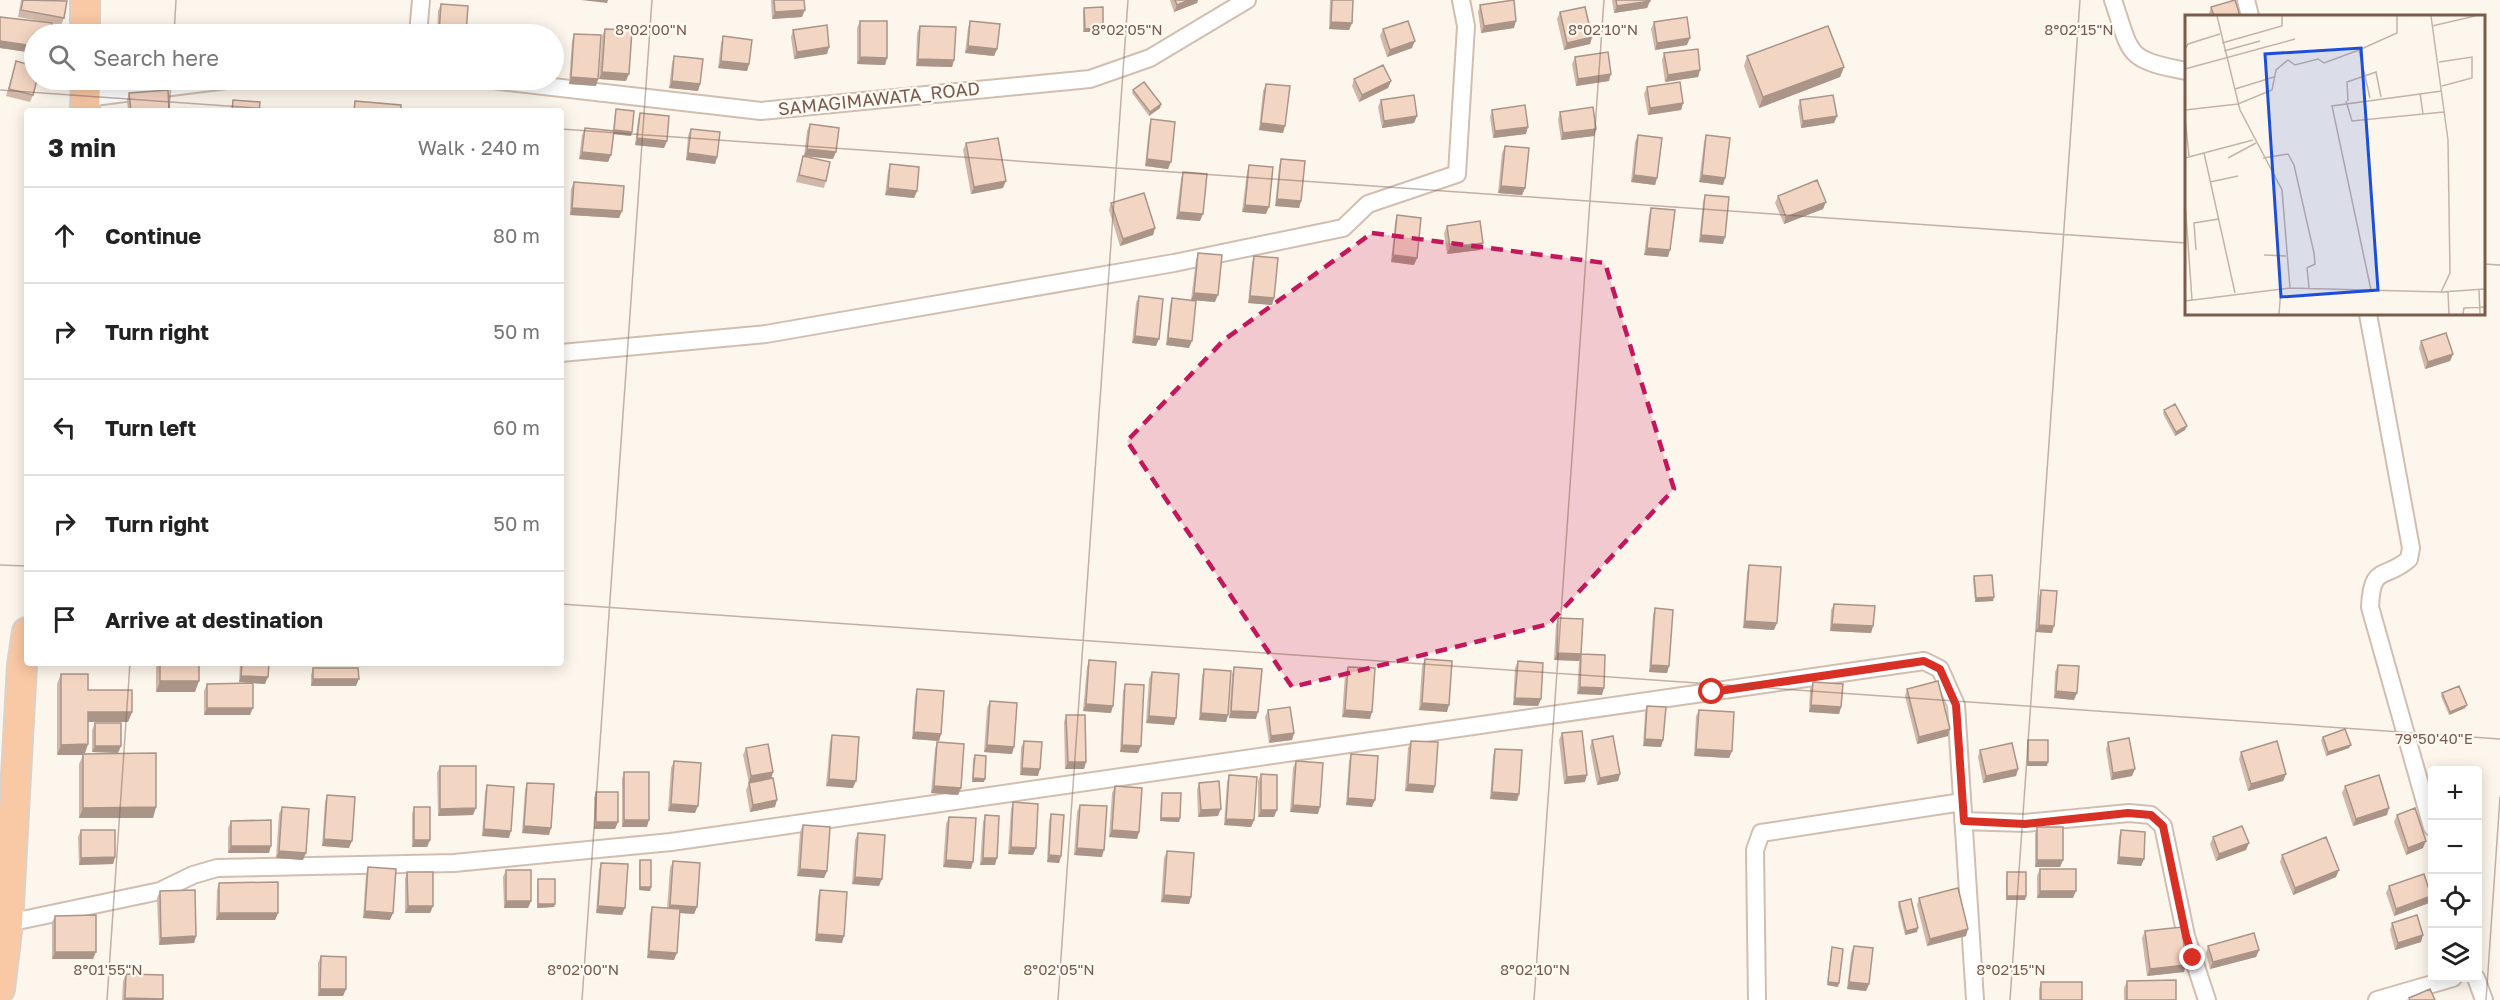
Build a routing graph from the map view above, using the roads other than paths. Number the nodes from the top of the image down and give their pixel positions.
1 (85, 0) edge
2 (421, 0) edge
3 (1247, 0) edge
4 (1461, 0) edge
5 (2113, 0) edge
6 (2246, 0) edge
7 (2250, 15) edge
8 (85, 24) edge
9 (419, 24) edge
10 (2185, 70) edge
11 (564, 88) edge
12 (138, 90) edge
13 (86, 96) edge
14 (2368, 315) edge
15 (564, 353) edge
16 (24, 652) edge
17 (1962, 802) junction
18 (2431, 820) edge
19 (1964, 821) junction
20 (8, 923) junction
21 (2439, 982) edge
22 (2477, 982) edge
23 (0, 989) edge
24 (1757, 1000) edge
25 (1975, 1000) edge
26 (2207, 1000) edge
27 (2376, 1000) edge
28 (2484, 1000) edge

1 - 8 highway
2 - 9 street
3 - 11 street, SAMAGIMAWATA_ROAD
4 - 15 street
5 - 10 street
6 - 7 street
12 - 13 street
14 - 18 street
16 - 20 highway
17 - 19 street
17 - 20 street
17 - 24 street
19 - 25 street
19 - 26 street
20 - 23 highway
21 - 27 street
22 - 28 street

